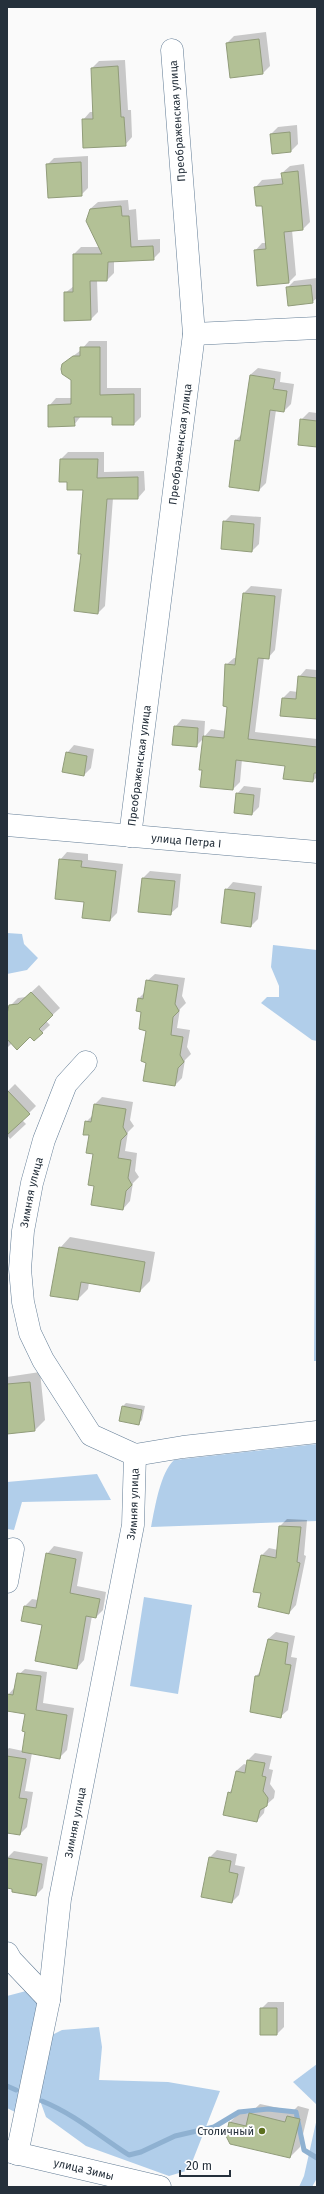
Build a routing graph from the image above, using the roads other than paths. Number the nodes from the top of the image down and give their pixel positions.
1 (172, 50) dead end
2 (317, 328) edge
3 (194, 334) junction
4 (7, 824) edge
5 (130, 836) junction
6 (317, 852) edge
7 (86, 1062) dead end
8 (317, 1432) edge
9 (135, 1455) junction
10 (13, 1549) dead end
11 (7, 1582) edge
12 (7, 1953) edge
13 (49, 2000) junction
14 (12, 2152) edge
15 (160, 2187) edge

1 - 3 street, Преображенская улица
2 - 3 street
3 - 5 street, Преображенская улица
4 - 5 street, улица Петра I
5 - 6 street, улица Петра I
7 - 9 street, Зимняя улица
8 - 9 street
9 - 13 street, Зимняя улица
10 - 11 street
12 - 13 street
13 - 14 street, Зимняя улица
14 - 15 street, улица Зимы

